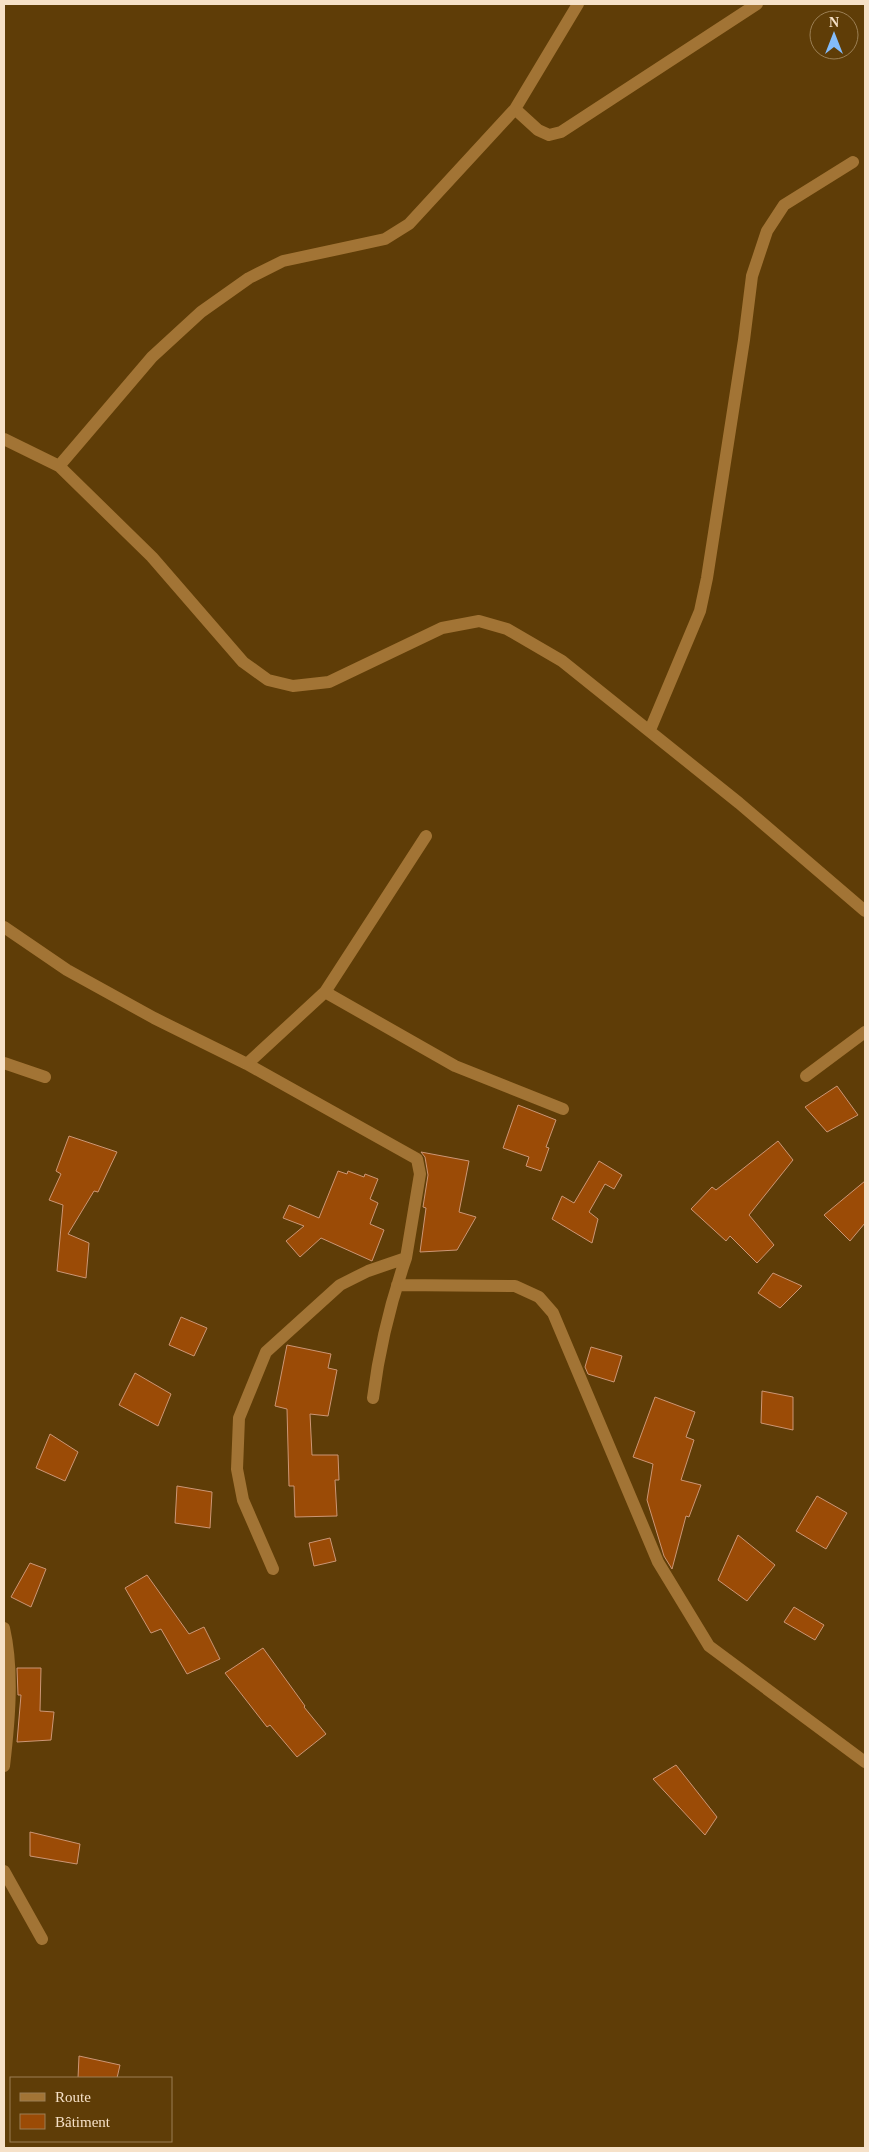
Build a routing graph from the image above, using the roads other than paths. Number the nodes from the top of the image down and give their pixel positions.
1 (578, 4) edge
2 (757, 4) edge
3 (514, 108) junction
4 (853, 162) dead end
5 (4, 440) edge
6 (58, 466) junction
7 (650, 730) junction
8 (426, 836) dead end
9 (865, 910) edge
10 (4, 928) edge
11 (325, 992) junction
12 (865, 1032) edge
13 (4, 1063) edge
14 (247, 1064) junction
15 (806, 1076) dead end
16 (45, 1077) dead end
17 (563, 1109) dead end
18 (406, 1258) junction
19 (397, 1285) junction
20 (373, 1398) dead end
21 (273, 1569) dead end
22 (4, 1628) edge
23 (865, 1762) edge
24 (4, 1766) edge
25 (4, 1871) edge
26 (42, 1939) dead end

1 - 3 street
2 - 3 street
3 - 6 street
4 - 7 street
5 - 6 street
6 - 7 street
7 - 9 street
8 - 11 street
10 - 14 street
11 - 14 street
11 - 17 street
12 - 15 street
13 - 16 street
14 - 18 street
18 - 19 street
18 - 21 street
19 - 20 street
19 - 23 street
22 - 24 street
25 - 26 street

